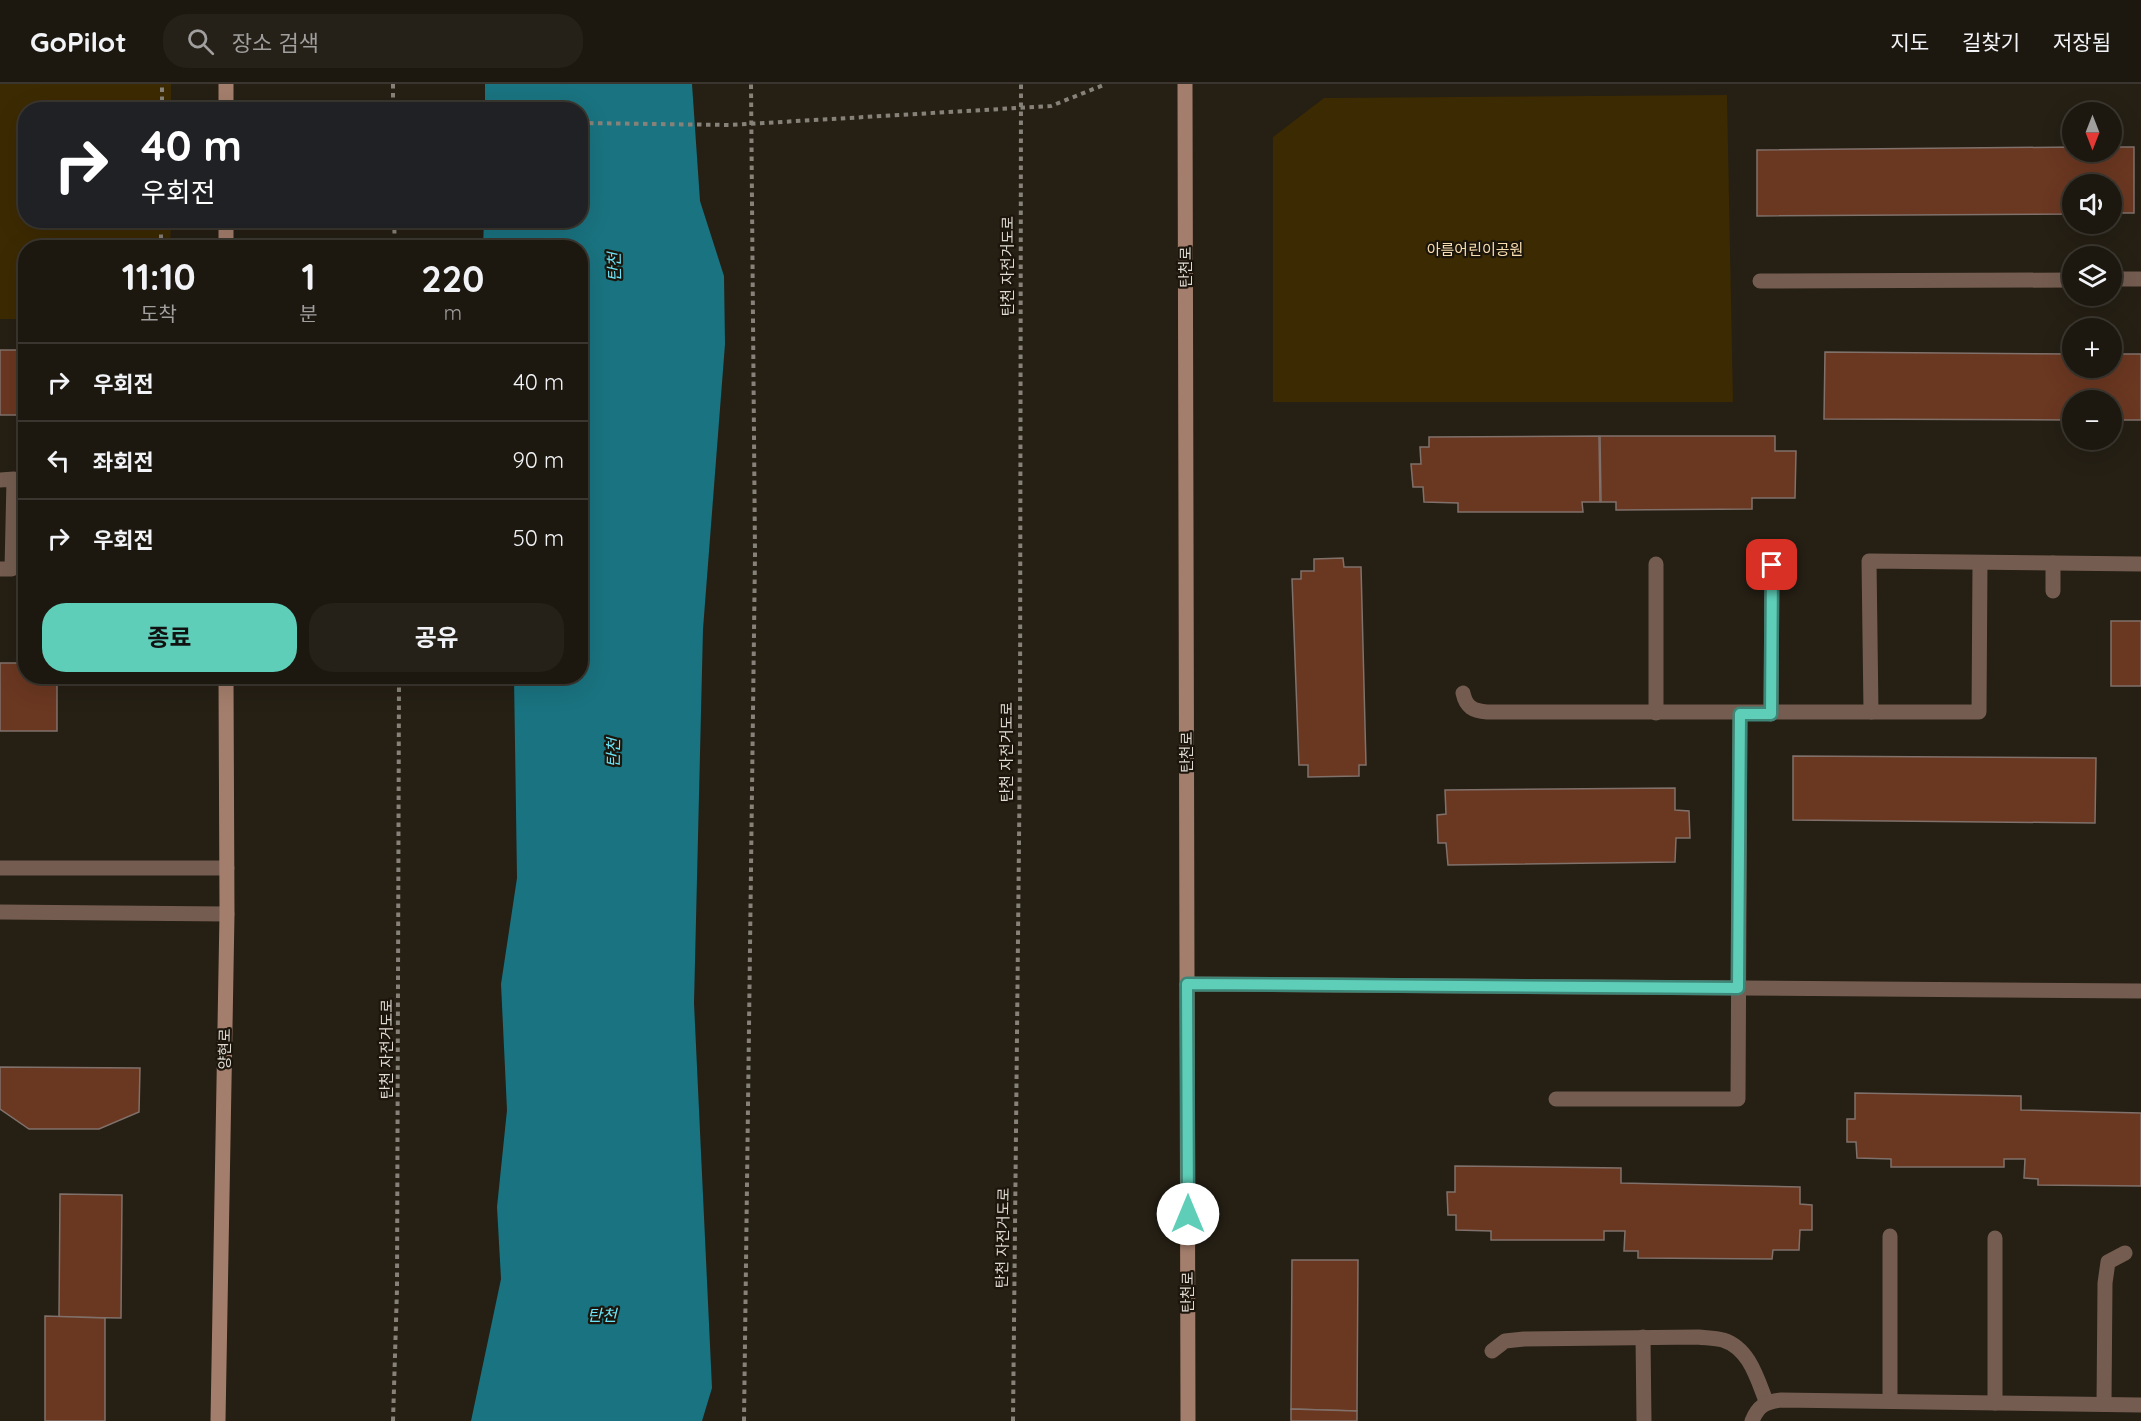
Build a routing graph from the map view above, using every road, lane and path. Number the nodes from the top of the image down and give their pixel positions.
1 (162, 84) edge
2 (226, 84) edge
3 (393, 84) edge
4 (751, 84) edge
5 (1021, 84) edge
6 (1106, 84) edge
7 (1185, 84) edge
8 (162, 102) edge
9 (226, 102) edge
10 (393, 102) edge
11 (588, 123) edge
12 (751, 124) junction
13 (2062, 279) edge
14 (2122, 279) edge
15 (2141, 279) edge
16 (1760, 281) dead end
17 (0, 480) edge
18 (1980, 563) junction
19 (2053, 563) junction
20 (1656, 564) dead end
21 (2141, 564) edge
22 (1772, 565) dead end
23 (0, 569) edge
24 (2053, 591) dead end
25 (226, 684) edge
26 (399, 684) edge
27 (1463, 693) dead end
28 (1871, 712) junction
29 (1656, 713) junction
30 (1740, 714) junction
31 (1771, 714) junction
32 (0, 868) edge
33 (226, 868) junction
34 (0, 912) edge
35 (226, 914) junction
36 (1187, 984) junction
37 (1738, 988) junction
38 (2141, 991) edge
39 (1556, 1099) dead end
40 (1890, 1236) dead end
41 (1995, 1238) dead end
42 (2125, 1253) dead end
43 (1643, 1337) junction
44 (1492, 1351) dead end
45 (1766, 1401) junction
46 (1890, 1401) junction
47 (1995, 1403) junction
48 (2104, 1404) junction
49 (2141, 1405) edge
50 (218, 1421) edge
51 (393, 1421) edge
52 (744, 1421) edge
53 (1013, 1421) edge
54 (1188, 1421) edge
55 (1644, 1421) edge
56 (1752, 1421) edge

1 - 8 path
2 - 9 main road
3 - 10 path
4 - 12 path
5 - 53 path, 탄천 자전거도로
6 - 12 path
7 - 36 main road, 탄천로
11 - 12 path
12 - 52 path
13 - 16 lane
14 - 15 lane
17 - 23 lane
18 - 19 lane
18 - 28 lane
18 - 28 lane
19 - 21 lane
19 - 24 lane
20 - 29 lane
22 - 31 lane
25 - 33 main road, 양현로
26 - 51 path, 탄천 자전거도로
27 - 29 lane
28 - 31 lane
29 - 30 lane
30 - 31 lane
30 - 37 lane
32 - 33 lane
33 - 35 main road, 양현로
34 - 35 lane
35 - 50 main road, 양현로
36 - 37 lane
36 - 54 main road, 탄천로
37 - 38 lane
37 - 39 lane
40 - 46 lane
41 - 47 lane
42 - 48 lane
43 - 44 lane
43 - 45 lane
43 - 55 lane
45 - 46 lane
45 - 56 lane
46 - 47 lane
47 - 48 lane
48 - 49 lane

